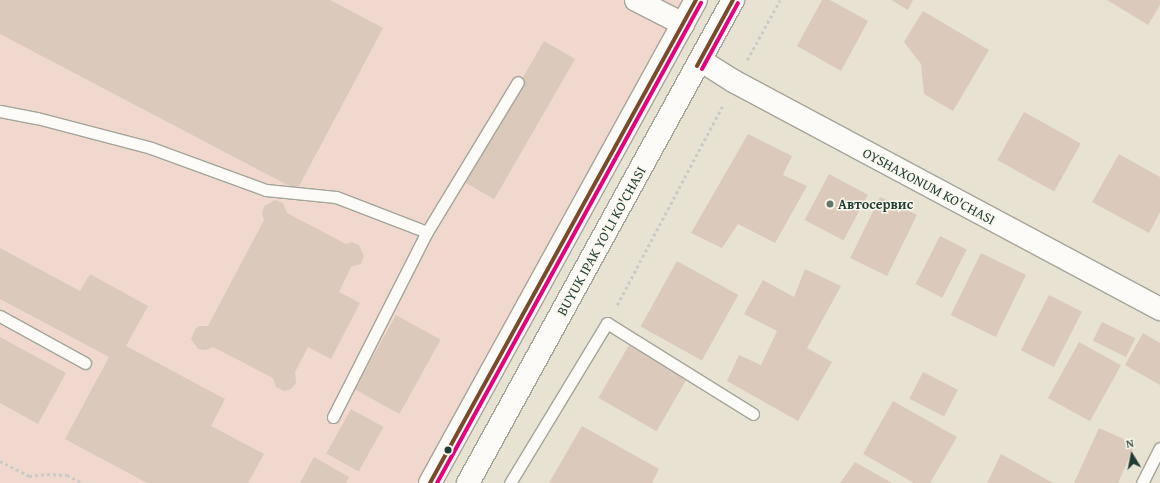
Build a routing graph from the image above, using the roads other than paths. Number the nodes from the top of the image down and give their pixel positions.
1 (636, 0) edge
2 (696, 0) edge
3 (734, 0) edge
4 (682, 24) junction
5 (712, 39) junction
6 (672, 44) junction
7 (700, 60) junction
8 (518, 82) dead end
9 (0, 111) edge
10 (427, 232) junction
11 (1160, 309) edge
12 (0, 316) edge
13 (85, 363) dead end
14 (753, 414) dead end
15 (333, 417) dead end
16 (1160, 448) edge
17 (430, 483) edge
18 (468, 483) edge
19 (510, 483) edge
20 (1142, 483) edge

1 - 4 main road
2 - 4 main road
3 - 5 main road, BUYUK IPAK YO'LI KO'CHASI
4 - 5 main road
4 - 6 main road
5 - 7 main road, BUYUK IPAK YO'LI KO'CHASI
6 - 7 main road, OYSHAXONUM KO'CHASI
6 - 17 main road
7 - 11 main road, OYSHAXONUM KO'CHASI
7 - 18 main road, BUYUK IPAK YO'LI KO'CHASI
8 - 10 lane
9 - 10 lane
10 - 15 lane
12 - 13 lane
14 - 19 lane
16 - 20 lane

